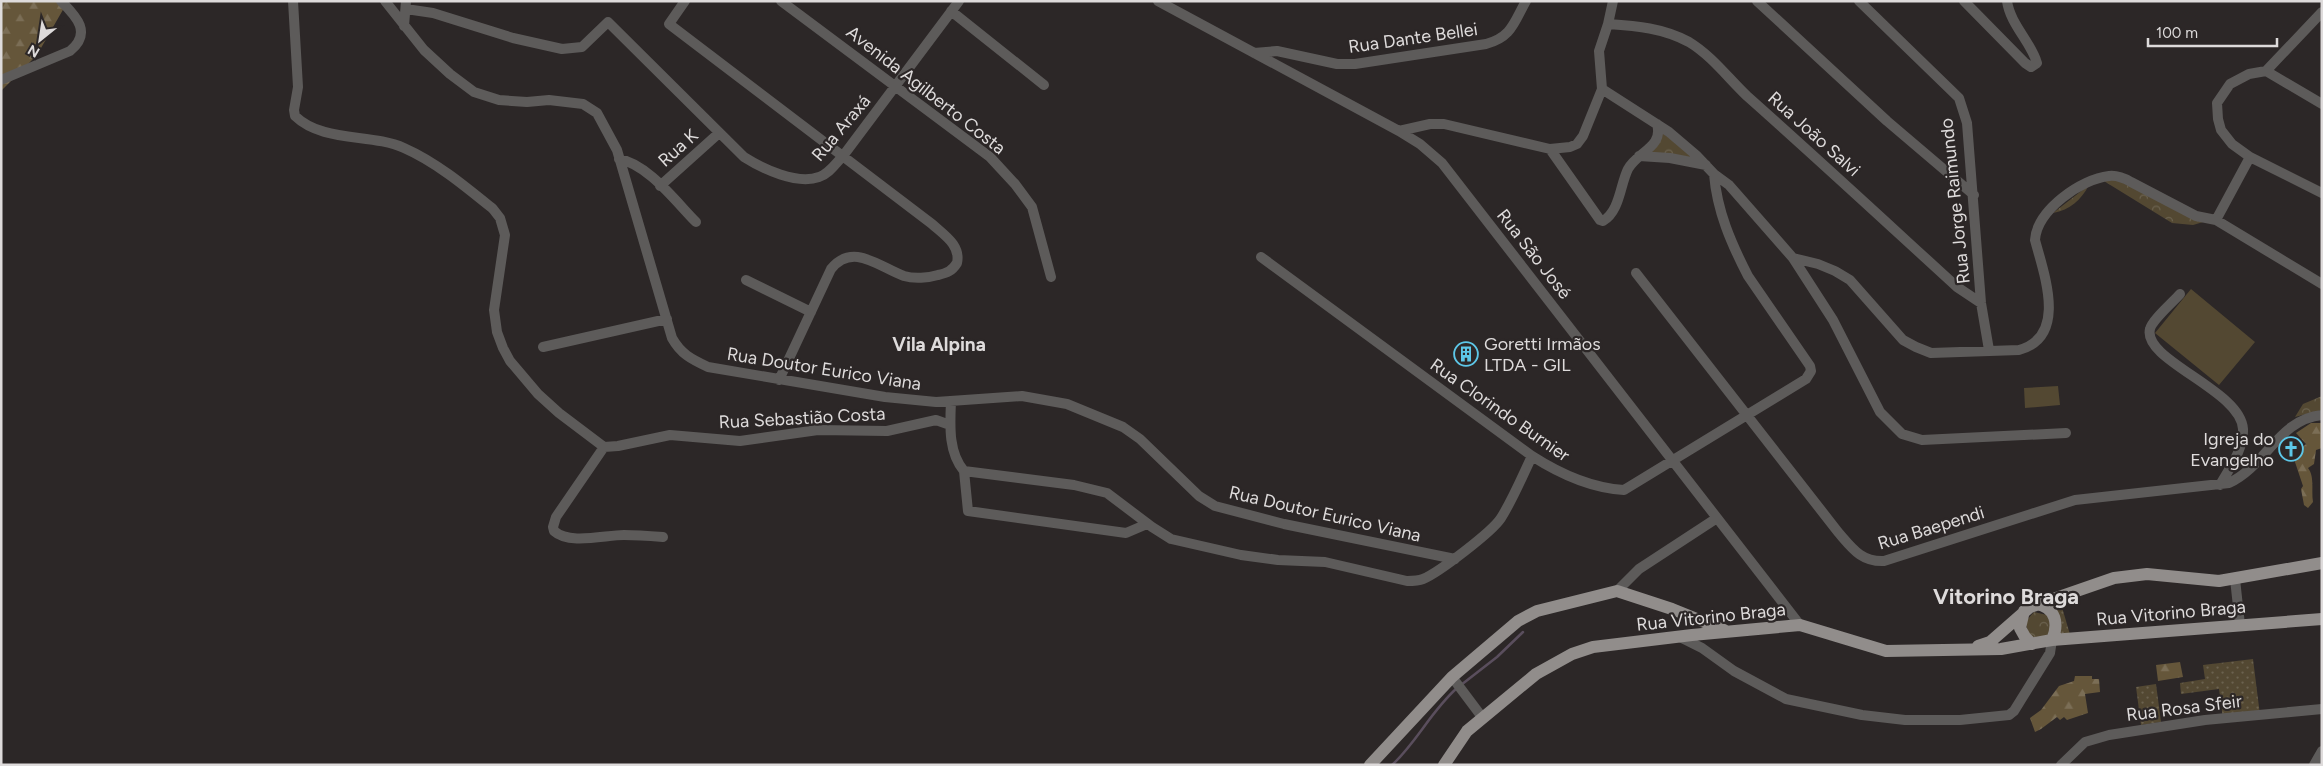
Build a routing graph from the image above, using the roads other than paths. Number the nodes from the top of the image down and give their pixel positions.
1 (61, 1) edge
2 (293, 1) edge
3 (385, 1) edge
4 (684, 1) edge
5 (781, 1) edge
6 (958, 1) edge
7 (1158, 1) edge
8 (1526, 1) edge
9 (1613, 1) edge
10 (1757, 1) edge
11 (1964, 1) edge
12 (2007, 1) edge
13 (1861, 2) edge
14 (406, 5) edge
15 (951, 11) junction
16 (2322, 12) edge
17 (1608, 24) junction
18 (404, 26) junction
19 (1254, 53) junction
20 (2266, 71) junction
21 (1, 80) edge
22 (896, 85) junction
23 (1044, 85) dead end
24 (1602, 89) junction
25 (2322, 104) edge
26 (1656, 124) junction
27 (1399, 131) junction
28 (719, 133) junction
29 (1550, 150) junction
30 (843, 156) junction
31 (1639, 156) junction
32 (2250, 157) junction
33 (619, 159) junction
34 (1706, 165) junction
35 (1714, 174) junction
36 (660, 186) junction
37 (2322, 193) edge
38 (1974, 195) junction
39 (2216, 220) junction
40 (696, 222) dead end
41 (1261, 257) dead end
42 (1792, 258) junction
43 (1636, 272) dead end
44 (1051, 277) dead end
45 (746, 280) dead end
46 (2322, 284) edge
47 (2180, 294) dead end
48 (1981, 304) junction
49 (811, 312) junction
50 (667, 319) junction
51 (543, 347) dead end
52 (1989, 350) junction
53 (779, 380) junction
54 (951, 401) junction
55 (936, 402) junction
56 (2322, 415) edge
57 (1748, 416) junction
58 (936, 420) junction
59 (950, 425) junction
60 (2066, 433) dead end
61 (604, 447) junction
62 (1532, 456) junction
63 (1674, 461) junction
64 (964, 471) junction
65 (2220, 485) junction
66 (1717, 518) junction
67 (1147, 524) junction
68 (663, 537) dead end
69 (1455, 559) junction
70 (2322, 563) edge
71 (1632, 576) junction
72 (2235, 580) junction
73 (1617, 591) junction
74 (1636, 596) junction
75 (2037, 604) junction
76 (2024, 610) junction
77 (1695, 618) junction
78 (2322, 619) edge
79 (2240, 624) junction
80 (1800, 625) junction
81 (1726, 631) junction
82 (1712, 633) junction
83 (1686, 636) junction
84 (2052, 640) junction
85 (2032, 644) junction
86 (1702, 648) junction
87 (1969, 650) junction
88 (1454, 679) junction
89 (2322, 709) edge
90 (1482, 717) junction
91 (2322, 751) edge
92 (1370, 765) edge
93 (1444, 765) edge
94 (2061, 765) edge
95 (2314, 765) edge

1 - 21 street
2 - 61 street
3 - 18 street, Rua Doutor Eurico Viana
4 - 30 street
5 - 22 street, Avenida Agilberto Costa
6 - 15 street, Rua Araxá
7 - 19 street, Rua São José
8 - 19 street, Rua Dante Bellei
9 - 17 street
10 - 38 street
11 - 12 street
13 - 38 street, Rua Jorge Raimundo
14 - 18 street
14 - 28 street, Rua Araxá
15 - 22 street, Rua Araxá
15 - 23 street
16 - 20 street
17 - 24 street
17 - 48 street, Rua João Salvi
18 - 33 street, Rua Doutor Eurico Viana
19 - 27 street, Rua São José
20 - 25 street
20 - 32 street
22 - 30 street, Rua Araxá
22 - 44 street, Avenida Agilberto Costa
24 - 26 street
24 - 29 street
26 - 31 street
26 - 34 street
27 - 29 street
27 - 63 street, Rua São José
28 - 30 street, Rua Araxá
28 - 36 street, Rua K
29 - 31 street
30 - 49 street
31 - 34 street
32 - 37 street
32 - 39 street
33 - 36 street
33 - 50 street, Rua Doutor Eurico Viana
34 - 35 street
35 - 42 street
35 - 57 street, Rua Clorindo Burnier
36 - 40 street
38 - 48 street, Rua Jorge Raimundo
39 - 46 street
39 - 52 street
41 - 62 street, Rua Clorindo Burnier
42 - 52 street
42 - 60 street
43 - 57 street, Rua Baependi
45 - 49 street
47 - 65 street
48 - 52 street, Rua Jorge Raimundo
49 - 53 street
50 - 51 street
50 - 53 street, Rua Doutor Eurico Viana
53 - 55 street, Rua Doutor Eurico Viana
54 - 55 street, Rua Doutor Eurico Viana
54 - 59 street
54 - 69 street, Rua Doutor Eurico Viana
55 - 58 street
56 - 65 street, Rua Baependi
57 - 63 street, Rua Clorindo Burnier
57 - 65 street, Rua Baependi
58 - 59 street
58 - 61 street, Rua Sebastião Costa
59 - 64 street
61 - 68 street
62 - 63 street, Rua Clorindo Burnier
62 - 69 street
63 - 66 street, Rua São José
64 - 67 street
64 - 67 street
66 - 71 street
66 - 80 street, Rua São José
67 - 69 street
70 - 72 main road
71 - 73 street
71 - 74 street
72 - 75 main road
72 - 79 street
73 - 74 main road
73 - 88 main road
74 - 77 main road
75 - 76 main road
75 - 84 main road
76 - 85 main road
76 - 87 main road
77 - 81 main road
77 - 83 street
78 - 79 main road, Rua Vitorino Braga
79 - 84 main road, Rua Vitorino Braga
80 - 81 main road, Rua Vitorino Braga
80 - 87 main road, Rua Vitorino Braga
81 - 82 main road, Rua Vitorino Braga
82 - 83 main road, Rua Vitorino Braga
82 - 86 street
83 - 86 street
83 - 90 main road, Rua Vitorino Braga
84 - 85 main road, Rua Vitorino Braga
84 - 86 street
85 - 87 main road, Rua Vitorino Braga
88 - 90 street
88 - 92 main road
89 - 94 street, Rua Rosa Sfeir
90 - 93 main road, Rua Vitorino Braga
91 - 95 street

